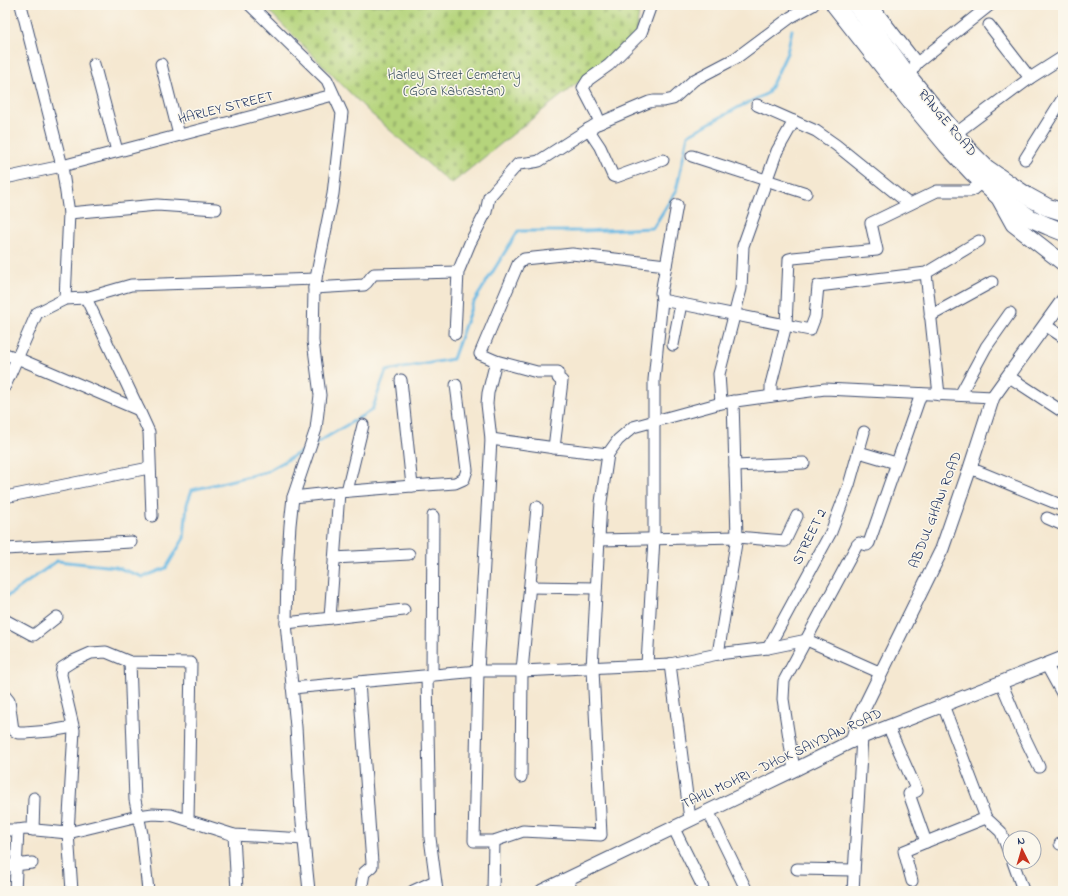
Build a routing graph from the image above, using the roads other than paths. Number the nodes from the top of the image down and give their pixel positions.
1 (21, 5) edge
2 (250, 5) edge
3 (651, 5) edge
4 (813, 5) edge
5 (835, 5) edge
6 (856, 5) edge
7 (872, 5) edge
8 (990, 5) edge
9 (989, 25) dead end
10 (1063, 57) edge
11 (94, 64) dead end
12 (161, 64) dead end
13 (913, 70) junction
14 (1030, 78) junction
15 (333, 95) junction
16 (1063, 98) edge
17 (757, 105) dead end
18 (794, 121) junction
19 (600, 123) junction
20 (588, 130) junction
21 (954, 134) junction
22 (179, 135) junction
23 (116, 151) junction
24 (692, 156) dead end
25 (1026, 159) dead end
26 (663, 160) dead end
27 (62, 166) junction
28 (5, 178) edge
29 (766, 181) junction
30 (982, 182) junction
31 (806, 193) dead end
32 (997, 195) junction
33 (909, 204) junction
34 (677, 205) dead end
35 (216, 209) dead end
36 (1063, 212) edge
37 (69, 213) junction
38 (1063, 232) edge
39 (980, 241) dead end
40 (1063, 263) edge
41 (666, 265) junction
42 (458, 272) junction
43 (926, 273) junction
44 (992, 282) dead end
45 (316, 284) junction
46 (86, 298) junction
47 (65, 299) junction
48 (662, 300) junction
49 (1063, 300) edge
50 (681, 304) junction
51 (1010, 312) dead end
52 (734, 314) junction
53 (930, 316) junction
54 (1045, 324) junction
55 (786, 325) junction
56 (455, 334) dead end
57 (1063, 337) edge
58 (673, 345) dead end
59 (5, 354) edge
60 (17, 358) junction
61 (496, 361) junction
62 (1008, 376) junction
63 (402, 380) dead end
64 (456, 385) dead end
65 (5, 386) edge
66 (920, 394) junction
67 (939, 395) junction
68 (771, 396) junction
69 (960, 396) junction
70 (993, 397) junction
71 (733, 401) junction
72 (721, 403) junction
73 (139, 410) junction
74 (1063, 412) edge
75 (654, 422) junction
76 (363, 425) dead end
77 (864, 432) dead end
78 (491, 439) junction
79 (554, 448) junction
80 (858, 452) junction
81 (608, 454) junction
82 (804, 463) dead end
83 (896, 463) junction
84 (735, 466) junction
85 (149, 468) junction
86 (970, 468) junction
87 (412, 486) junction
88 (343, 492) junction
89 (5, 497) edge
90 (294, 497) junction
91 (1063, 506) edge
92 (537, 507) dead end
93 (152, 516) dead end
94 (432, 516) dead end
95 (797, 516) dead end
96 (1048, 518) dead end
97 (1063, 525) edge
98 (737, 537) junction
99 (654, 538) junction
100 (599, 540) junction
101 (131, 542) dead end
102 (5, 550) edge
103 (409, 554) dead end
104 (334, 558) junction
105 (530, 587) junction
106 (596, 588) junction
107 (404, 610) dead end
108 (57, 617) dead end
109 (330, 618) junction
110 (5, 620) edge
111 (286, 623) junction
112 (807, 640) junction
113 (768, 648) junction
114 (718, 654) junction
115 (1063, 658) edge
116 (130, 662) junction
117 (670, 664) junction
118 (1046, 664) junction
119 (647, 665) junction
120 (592, 668) junction
121 (478, 671) junction
122 (522, 671) junction
123 (881, 673) junction
124 (430, 675) junction
125 (359, 682) junction
126 (1001, 682) junction
127 (292, 688) junction
128 (1063, 695) edge
129 (5, 696) edge
130 (943, 705) junction
131 (888, 726) junction
132 (73, 727) junction
133 (857, 739) junction
134 (1039, 767) dead end
135 (794, 770) junction
136 (521, 777) dead end
137 (34, 798) dead end
138 (708, 811) junction
139 (138, 816) junction
140 (986, 818) junction
141 (690, 819) junction
142 (188, 820) junction
143 (673, 827) junction
144 (5, 830) edge
145 (18, 830) junction
146 (33, 830) junction
147 (68, 833) junction
148 (234, 835) junction
149 (1002, 835) edge
150 (304, 839) junction
151 (494, 841) junction
152 (926, 842) junction
153 (32, 863) dead end
154 (16, 865) junction
155 (5, 866) edge
156 (796, 869) dead end
157 (854, 870) junction
158 (1016, 870) edge
159 (912, 881) dead end
160 (569, 885) edge
161 (436, 886) edge
162 (15, 891) edge
163 (72, 891) edge
164 (148, 891) edge
165 (237, 891) edge
166 (309, 891) edge
167 (361, 891) edge
168 (413, 891) edge
169 (493, 891) edge
170 (542, 891) edge
171 (704, 891) edge
172 (747, 891) edge
173 (852, 891) edge
174 (1019, 891) edge

1 - 27 street
2 - 15 street
3 - 19 street
4 - 19 street
5 - 30 main road
6 - 13 main road, RANGE ROAD
7 - 13 street
8 - 13 street
9 - 14 street
10 - 14 street
11 - 23 street
12 - 22 street
13 - 21 main road, RANGE ROAD
14 - 21 street
15 - 22 street, HARLEY STREET
15 - 45 street
16 - 25 street
17 - 18 street
18 - 29 street
18 - 33 street
19 - 20 street
20 - 26 street
20 - 42 street
21 - 36 main road, RANGE ROAD
22 - 23 street, HARLEY STREET
23 - 27 street, HARLEY STREET
24 - 29 street
27 - 28 street, HARLEY STREET
27 - 37 street
29 - 31 street
29 - 52 street
30 - 32 main road
30 - 33 street
32 - 38 main road
32 - 40 main road
33 - 55 street
34 - 41 street
35 - 37 street
37 - 47 street
39 - 43 street
41 - 48 street
41 - 61 street
42 - 45 street
42 - 56 street
43 - 53 street
43 - 55 street
44 - 53 street
45 - 46 street
45 - 90 street
46 - 47 street
46 - 73 street
47 - 60 street
48 - 50 street
48 - 75 street
49 - 54 street, ABDUL GHANI ROAD
50 - 52 street
50 - 58 street
51 - 69 street
52 - 55 street
52 - 72 street
53 - 67 street
54 - 57 street
54 - 62 street, ABDUL GHANI ROAD
55 - 68 street
59 - 60 street
60 - 65 street
60 - 73 street
61 - 78 street
61 - 79 street
62 - 70 street, ABDUL GHANI ROAD
62 - 74 street
63 - 87 street
64 - 87 street
66 - 67 street
66 - 68 street
66 - 83 street
67 - 69 street
68 - 71 street
69 - 70 street
70 - 86 street, ABDUL GHANI ROAD
71 - 72 street
71 - 84 street
72 - 75 street
73 - 85 street
75 - 81 street
75 - 99 street
76 - 88 street
77 - 80 street, STREET 2
78 - 79 street
78 - 121 street
79 - 81 street
80 - 83 street
80 - 113 street, STREET 2
81 - 100 street
82 - 84 street
83 - 112 street
84 - 98 street
85 - 89 street
85 - 93 street
86 - 91 street
86 - 123 street, ABDUL GHANI ROAD
87 - 88 street
88 - 90 street
88 - 104 street
90 - 111 street
92 - 105 street
94 - 124 street
95 - 98 street
96 - 97 street
98 - 99 street
98 - 114 street
99 - 100 street
99 - 119 street
100 - 106 street
101 - 102 street
103 - 104 street
104 - 109 street
105 - 106 street
105 - 122 street
106 - 120 street
107 - 109 street
108 - 110 street
109 - 111 street
111 - 127 street
112 - 113 street
112 - 123 street
112 - 135 street
113 - 114 street
114 - 117 street
115 - 118 street, TAHLI MOHRI - DHOK SAIYDAN ROAD
116 - 132 street
116 - 139 street
116 - 142 street
117 - 119 street
117 - 141 street
118 - 126 street, TAHLI MOHRI - DHOK SAIYDAN ROAD
118 - 128 street
119 - 120 street
120 - 122 street
120 - 151 street
121 - 122 street
121 - 124 street
121 - 151 street
122 - 136 street
123 - 133 street, ABDUL GHANI ROAD
124 - 125 street
124 - 161 street
125 - 127 street
125 - 167 street
126 - 130 street, TAHLI MOHRI - DHOK SAIYDAN ROAD
126 - 134 street
127 - 150 street
129 - 132 street
130 - 131 street, TAHLI MOHRI - DHOK SAIYDAN ROAD
130 - 140 street
131 - 133 street, TAHLI MOHRI - DHOK SAIYDAN ROAD
131 - 152 street
132 - 147 street
133 - 135 street, TAHLI MOHRI - DHOK SAIYDAN ROAD
133 - 157 street
135 - 138 street, TAHLI MOHRI - DHOK SAIYDAN ROAD
137 - 146 street
138 - 141 street, TAHLI MOHRI - DHOK SAIYDAN ROAD
138 - 172 street
139 - 142 street
139 - 147 street
139 - 164 street
140 - 149 street
140 - 152 street
141 - 143 street, TAHLI MOHRI - DHOK SAIYDAN ROAD
142 - 148 street
143 - 160 street, TAHLI MOHRI - DHOK SAIYDAN ROAD
143 - 171 street
144 - 145 street
145 - 146 street
145 - 154 street
146 - 147 street
147 - 163 street
148 - 150 street
148 - 165 street
150 - 166 street
151 - 169 street
152 - 159 street
153 - 154 street
154 - 155 street
154 - 162 street
156 - 157 street
157 - 173 street
158 - 174 street
160 - 170 street, TAHLI MOHRI - DHOK SAIYDAN ROAD
161 - 168 street

